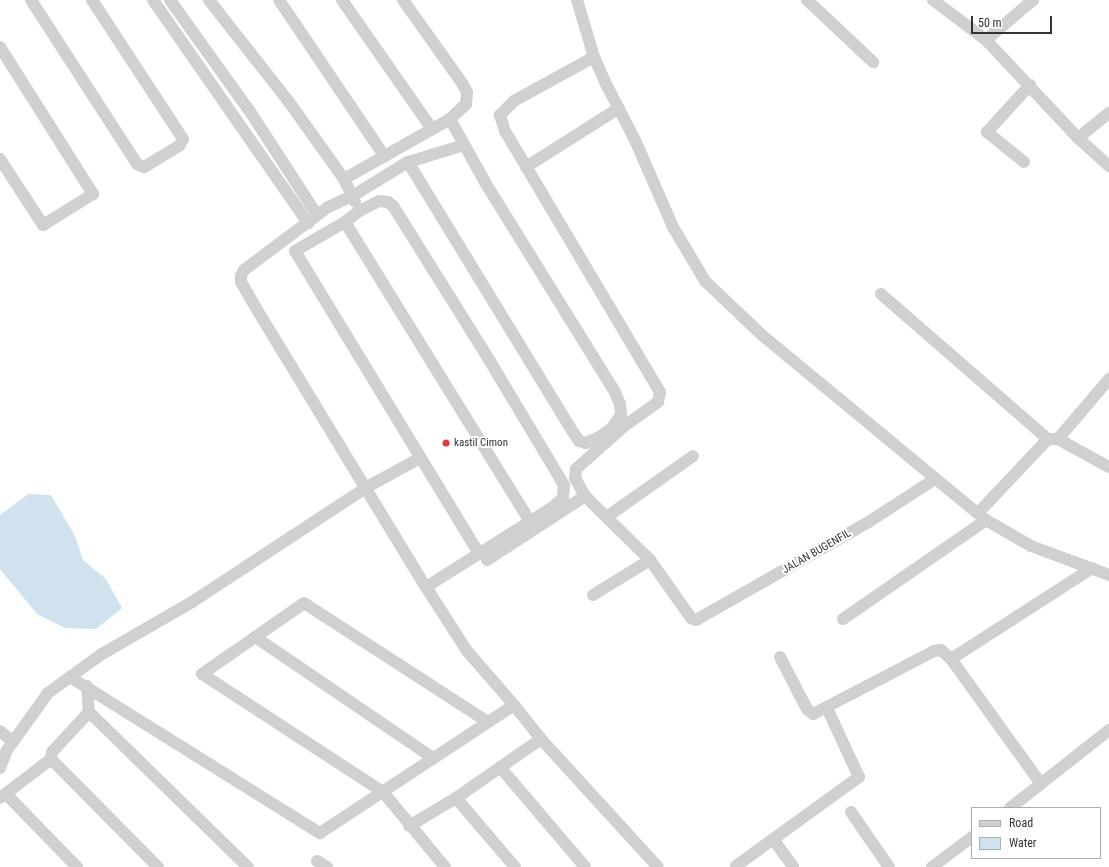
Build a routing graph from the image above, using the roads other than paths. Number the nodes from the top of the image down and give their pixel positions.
1 (31, 0) edge
2 (92, 0) edge
3 (153, 0) edge
4 (170, 0) edge
5 (209, 0) edge
6 (279, 0) edge
7 (342, 0) edge
8 (403, 0) edge
9 (577, 0) edge
10 (807, 0) edge
11 (933, 0) edge
12 (1033, 0) edge
13 (986, 40) junction
14 (0, 47) edge
15 (594, 57) junction
16 (873, 62) dead end
17 (1030, 85) junction
18 (248, 107) junction
19 (619, 108) junction
20 (1109, 113) edge
21 (255, 118) junction
22 (450, 119) junction
23 (238, 121) junction
24 (432, 129) junction
25 (1078, 138) junction
26 (464, 145) junction
27 (385, 157) junction
28 (0, 159) edge
29 (408, 162) junction
30 (1024, 162) dead end
31 (1109, 166) edge
32 (526, 167) junction
33 (344, 178) junction
34 (352, 196) junction
35 (359, 211) junction
36 (312, 219) junction
37 (345, 222) junction
38 (881, 294) dead end
39 (1109, 379) edge
40 (1053, 439) junction
41 (693, 456) dead end
42 (420, 458) junction
43 (1109, 467) edge
44 (935, 479) junction
45 (368, 487) junction
46 (585, 496) junction
47 (608, 516) junction
48 (982, 516) junction
49 (530, 522) junction
50 (483, 556) junction
51 (650, 560) junction
52 (1092, 568) junction
53 (1109, 575) edge
54 (426, 587) junction
55 (593, 595) dead end
56 (843, 619) dead end
57 (255, 637) junction
58 (780, 657) dead end
59 (951, 659) junction
60 (70, 677) junction
61 (87, 686) junction
62 (514, 705) junction
63 (827, 708) junction
64 (89, 712) junction
65 (488, 722) junction
66 (1109, 730) edge
67 (0, 731) edge
68 (541, 739) junction
69 (7, 749) edge
70 (433, 758) junction
71 (52, 759) junction
72 (500, 767) junction
73 (0, 768) edge
74 (1041, 784) junction
75 (383, 792) junction
76 (3, 796) edge
77 (456, 798) junction
78 (1011, 807) edge
79 (851, 812) dead end
80 (409, 826) junction
81 (971, 838) edge
82 (773, 839) junction
83 (736, 866) dead end
84 (77, 867) edge
85 (158, 867) edge
86 (248, 867) edge
87 (445, 867) edge
88 (515, 867) edge
89 (585, 867) edge
90 (658, 867) edge
91 (793, 867) edge
92 (889, 867) edge
93 (932, 867) edge

1 - 2 street
3 - 23 street
4 - 18 street
5 - 33 street
6 - 27 street
7 - 24 street
8 - 22 street
9 - 15 street
10 - 16 street
11 - 13 street
12 - 13 street
13 - 17 street
14 - 28 street
15 - 19 street
15 - 32 street
17 - 25 street
17 - 30 street
18 - 21 street
18 - 23 street
19 - 32 street
19 - 44 street
20 - 25 street
21 - 23 street
21 - 36 street
22 - 24 street
22 - 26 street
23 - 36 street
24 - 27 street
25 - 31 street
26 - 29 street
26 - 29 street
27 - 33 street
29 - 34 street
32 - 46 street
33 - 34 street
34 - 35 street
34 - 36 street
35 - 37 street
35 - 49 street
36 - 45 street
37 - 42 street
37 - 49 street
38 - 40 street
39 - 40 street
40 - 43 street
40 - 48 street
41 - 47 street
42 - 45 street
42 - 50 street
44 - 48 street
44 - 51 street, JALAN BUGENFIL
45 - 54 street
45 - 60 street
46 - 47 street
46 - 50 street
47 - 51 street
48 - 52 street
48 - 56 street
49 - 50 street
50 - 54 street
51 - 55 street
52 - 53 street
52 - 59 street
54 - 62 street
57 - 65 street
57 - 70 street
57 - 75 street
58 - 63 street
59 - 63 street
59 - 74 street
60 - 61 street
60 - 69 street
61 - 64 street
61 - 75 street
62 - 65 street
62 - 68 street
63 - 82 street
64 - 71 street
64 - 86 street
65 - 70 street
66 - 74 street
67 - 69 street
68 - 72 street
68 - 90 street
69 - 73 street
70 - 75 street
71 - 76 street
71 - 85 street
72 - 77 street
72 - 89 street
74 - 78 street
75 - 80 street
76 - 84 street
77 - 80 street
77 - 88 street
79 - 92 street
80 - 87 street
81 - 93 street
82 - 83 street
82 - 91 street

